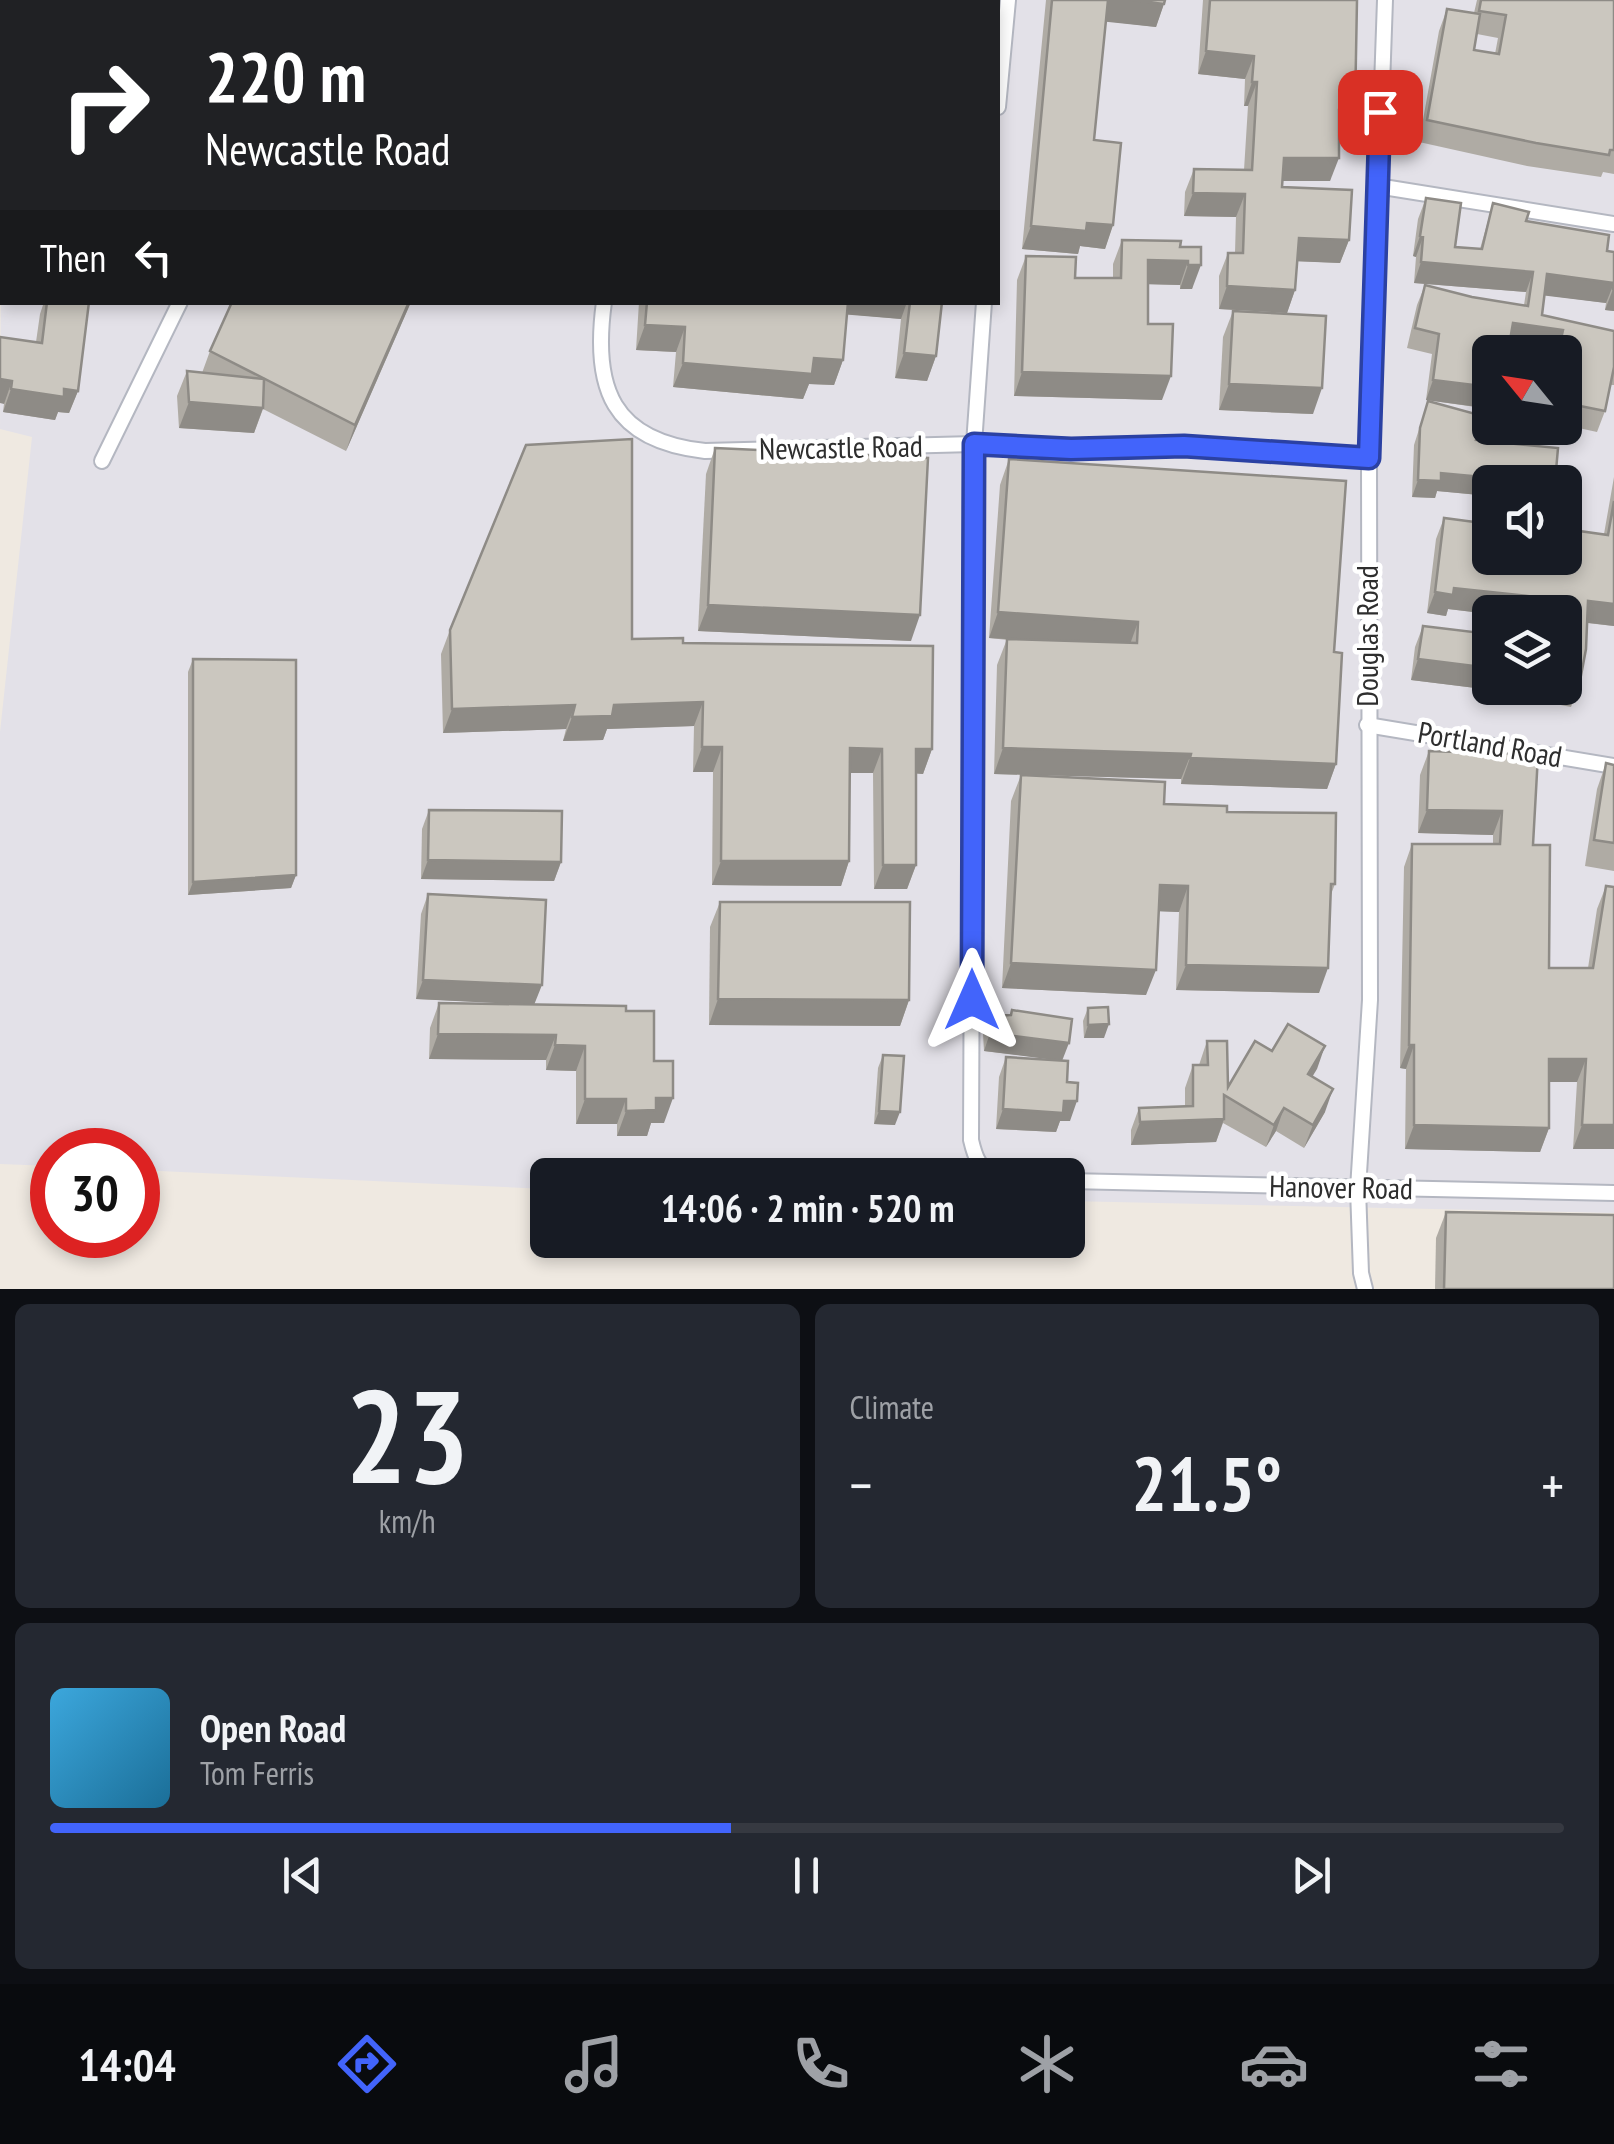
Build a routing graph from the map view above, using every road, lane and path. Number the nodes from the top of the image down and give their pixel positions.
1 (1008, 0) edge
2 (1385, 0) edge
3 (1000, 86) edge
4 (1377, 186) junction
5 (1614, 224) edge
6 (179, 305) edge
7 (604, 305) edge
8 (984, 305) edge
9 (974, 444) junction
10 (1369, 458) junction
11 (102, 461) dead end
12 (1367, 724) junction
13 (1614, 766) edge
14 (976, 1158) edge
15 (1085, 1181) edge
16 (1358, 1189) junction
17 (1614, 1193) edge
18 (1361, 1273) junction
19 (1357, 1289) edge
20 (1365, 1289) edge

1 - 3 street
2 - 4 street, Douglas Road
4 - 5 street
4 - 10 street, Douglas Road
6 - 11 street
7 - 9 street, Newcastle Road
8 - 9 street
9 - 10 street, Newcastle Road
9 - 14 street
10 - 12 street, Douglas Road
12 - 13 street, Portland Road
12 - 16 street, Douglas Road
15 - 16 street, Hanover Road
16 - 17 street, Hanover Road
16 - 18 street, Douglas Road
18 - 19 street, Douglas Road
18 - 20 street, Douglas Road

